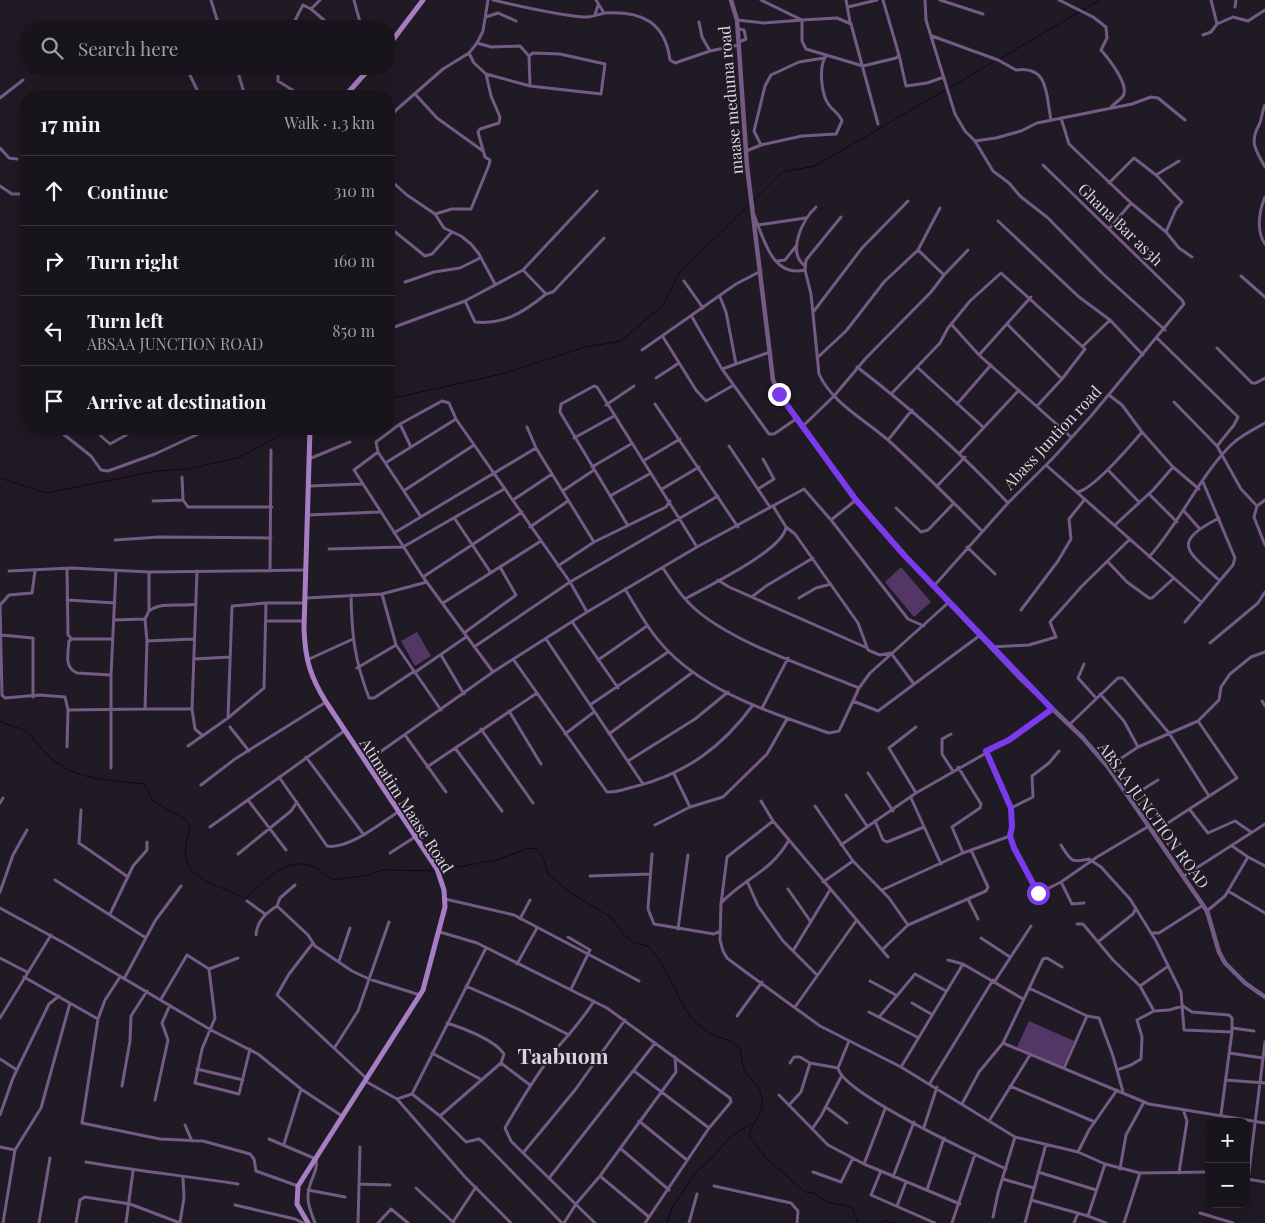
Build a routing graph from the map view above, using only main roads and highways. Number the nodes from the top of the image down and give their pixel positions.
1 (423, 0) edge
2 (395, 37) edge
3 (364, 75) edge
4 (351, 90) edge
5 (310, 435) edge
6 (307, 1223) edge

1 - 2 main road
3 - 4 main road
5 - 6 main road, Atimatim Maase Road

